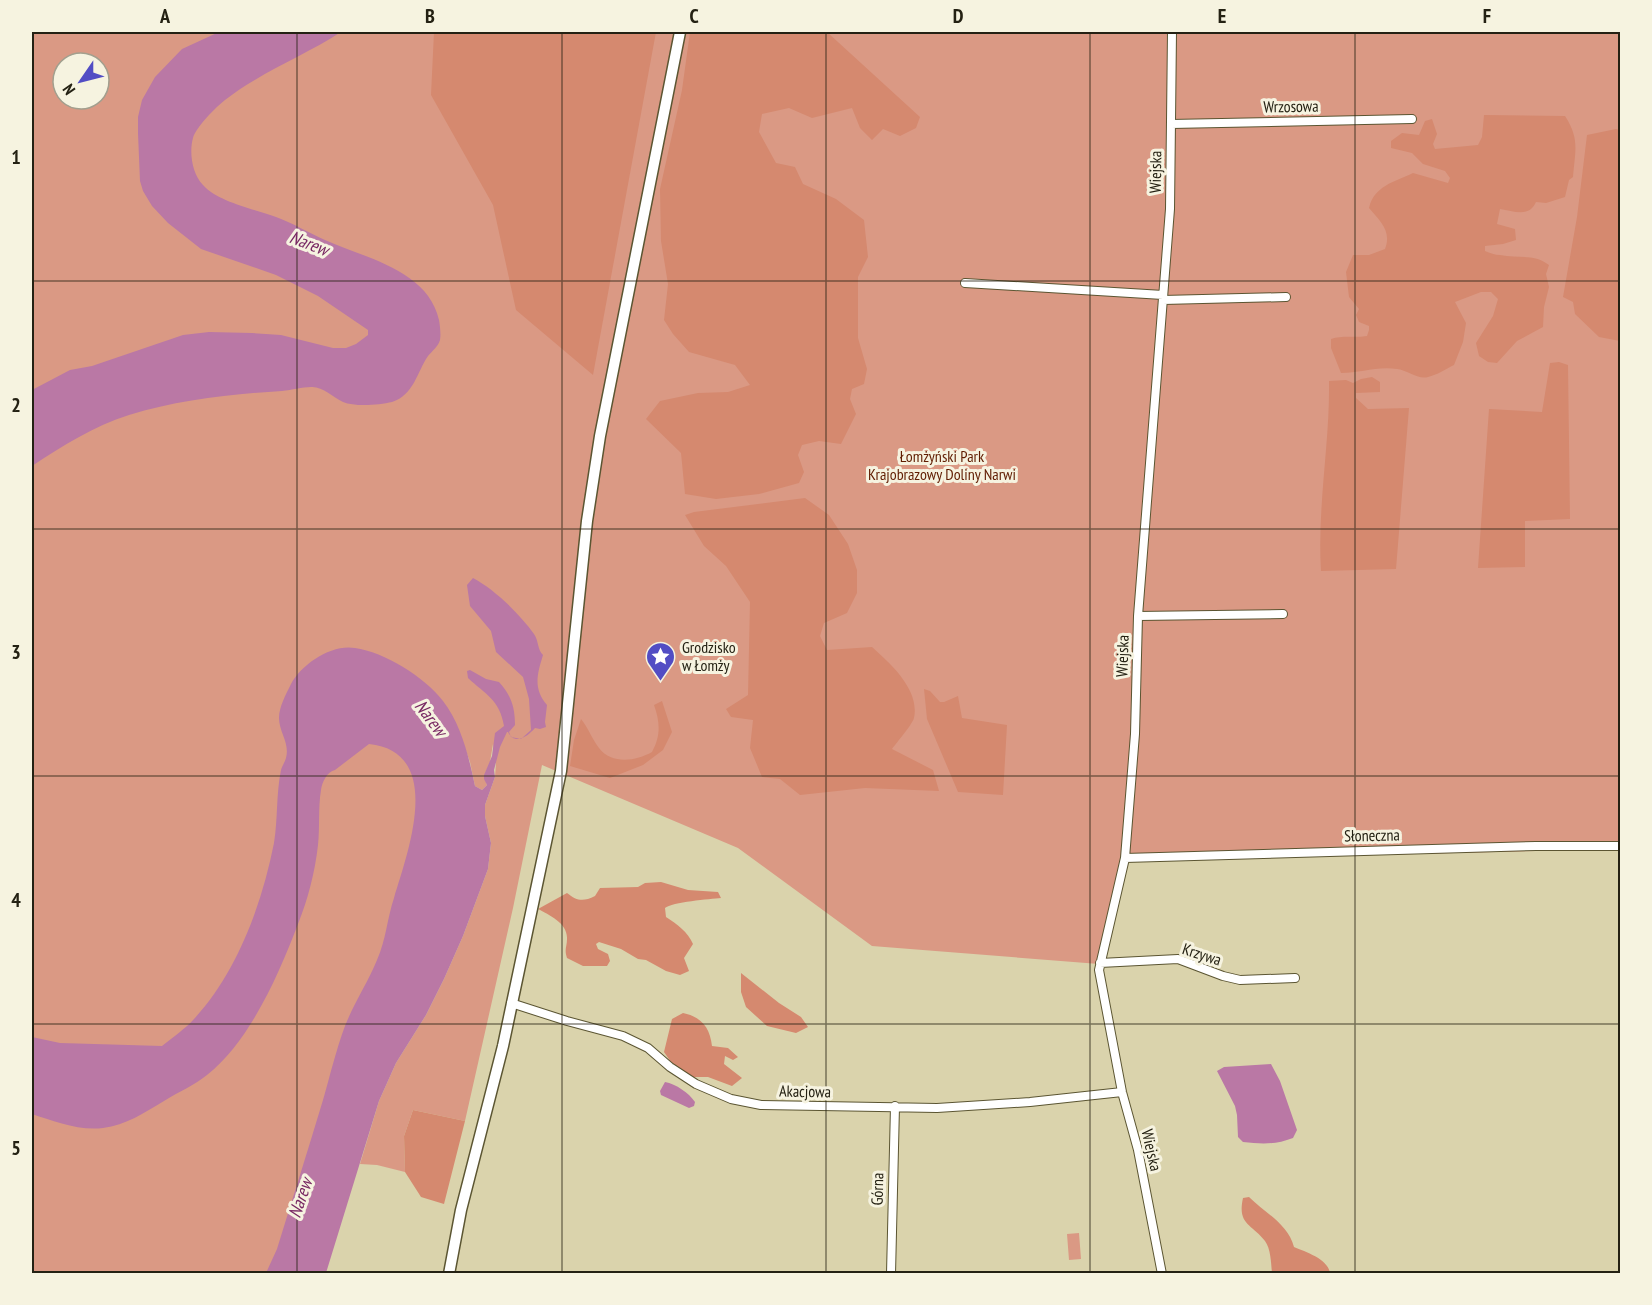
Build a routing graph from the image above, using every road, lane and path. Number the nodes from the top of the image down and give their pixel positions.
1 (680, 32) edge
2 (1172, 32) edge
3 (1412, 119) dead end
4 (1171, 124) junction
5 (965, 283) dead end
6 (1286, 297) dead end
7 (1163, 298) junction
8 (1283, 614) dead end
9 (1138, 616) junction
10 (1620, 846) edge
11 (1125, 858) junction
12 (1100, 963) junction
13 (1295, 978) dead end
14 (512, 1003) junction
15 (1122, 1092) junction
16 (895, 1106) junction
17 (449, 1274) edge
18 (891, 1274) edge
19 (1162, 1274) edge

1 - 14 street
2 - 4 street, Wiejska
3 - 4 street, Wrzosowa
4 - 7 street, Wiejska
5 - 7 street
6 - 7 street
7 - 9 street, Wiejska
8 - 9 street
9 - 11 street, Wiejska
10 - 11 street, Słoneczna
11 - 12 street, Wiejska
12 - 13 street, Krzywa
12 - 15 street, Wiejska
14 - 16 street, Akacjowa
14 - 17 street
15 - 16 street, Akacjowa
15 - 19 street, Wiejska
16 - 18 street, Górna

